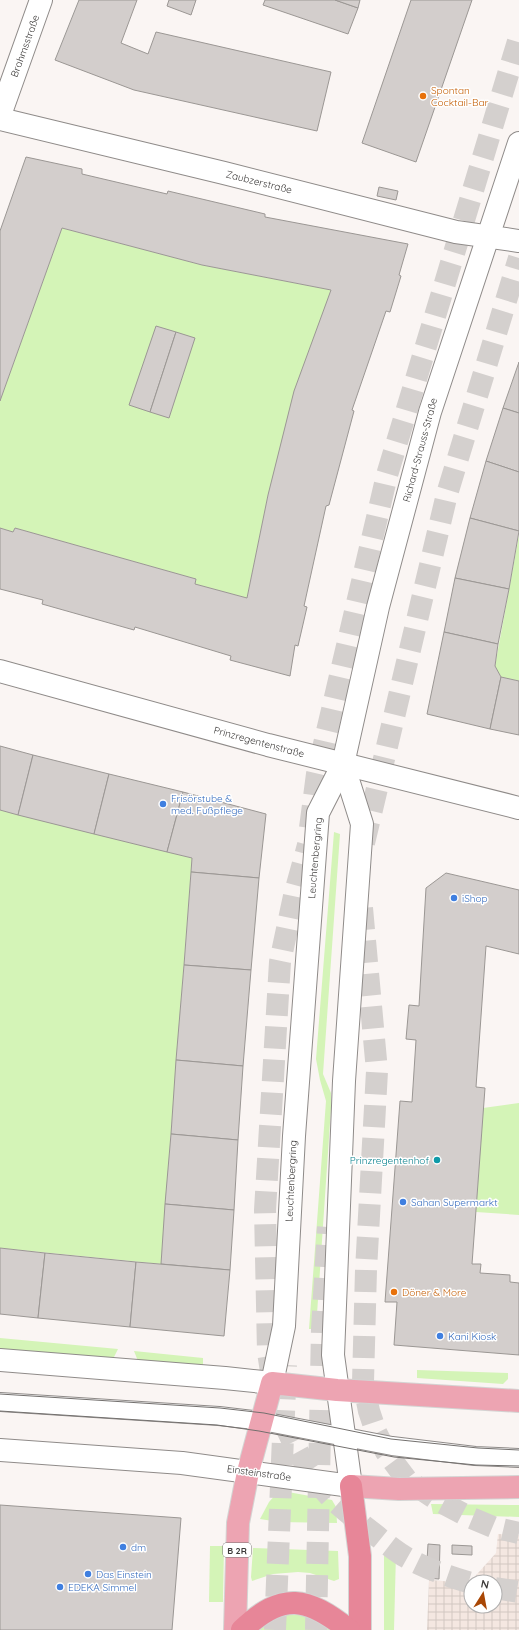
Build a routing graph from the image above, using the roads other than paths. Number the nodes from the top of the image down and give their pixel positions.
1 (41, 0) edge
2 (0, 115) edge
3 (0, 119) edge
4 (519, 143) edge
5 (487, 237) junction
6 (519, 242) edge
7 (0, 671) edge
8 (343, 764) junction
9 (519, 808) edge
10 (0, 1360) edge
11 (272, 1383) junction
12 (337, 1390) junction
13 (519, 1401) edge
14 (0, 1402) edge
15 (262, 1421) junction
16 (344, 1437) junction
17 (0, 1450) edge
18 (519, 1458) edge
19 (248, 1472) junction
20 (351, 1486) junction
21 (519, 1487) edge
22 (235, 1630) edge
23 (242, 1630) edge
24 (349, 1630) edge
25 (360, 1630) edge

1 - 2 main road, Brahmsstraße
3 - 5 main road, Zaubzerstraße
4 - 5 main road, Richard-Strauss-Straße
5 - 6 main road, Zaubzerstraße
5 - 8 main road, Richard-Strauss-Straße
7 - 8 main road, Prinzregentenstraße
8 - 9 main road, Prinzregentenstraße
8 - 11 main road, Leuchtenbergring / B 2R
8 - 12 main road
10 - 11 main road
11 - 12 main road
11 - 15 main road, Leuchtenbergring / B 2R
12 - 13 main road
12 - 16 main road
14 - 15 lane
15 - 16 lane
15 - 19 main road, Leuchtenbergring / B 2R
16 - 18 lane
16 - 20 main road
17 - 19 main road, Einsteinstraße
19 - 20 main road, Einsteinstraße
19 - 22 main road, Leuchtenbergring / B 2R
20 - 21 main road, Einsteinstraße
20 - 25 highway
23 - 24 highway

